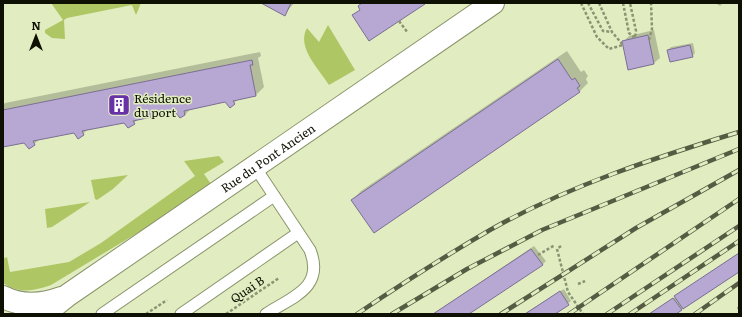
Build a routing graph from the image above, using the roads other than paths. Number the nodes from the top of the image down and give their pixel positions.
1 (493, 3) edge
2 (255, 167) junction
3 (274, 196) junction
4 (298, 232) junction
5 (68, 295) junction
6 (3, 297) edge
7 (44, 314) edge
8 (102, 314) edge
9 (181, 314) edge
10 (266, 314) edge

1 - 2 main road, Rue du Pont Ancien
2 - 3 lane
2 - 5 main road, Rue du Pont Ancien
3 - 4 lane
3 - 8 lane
4 - 9 lane
4 - 10 lane
5 - 6 main road
5 - 7 main road, Rue du Pont Ancien

